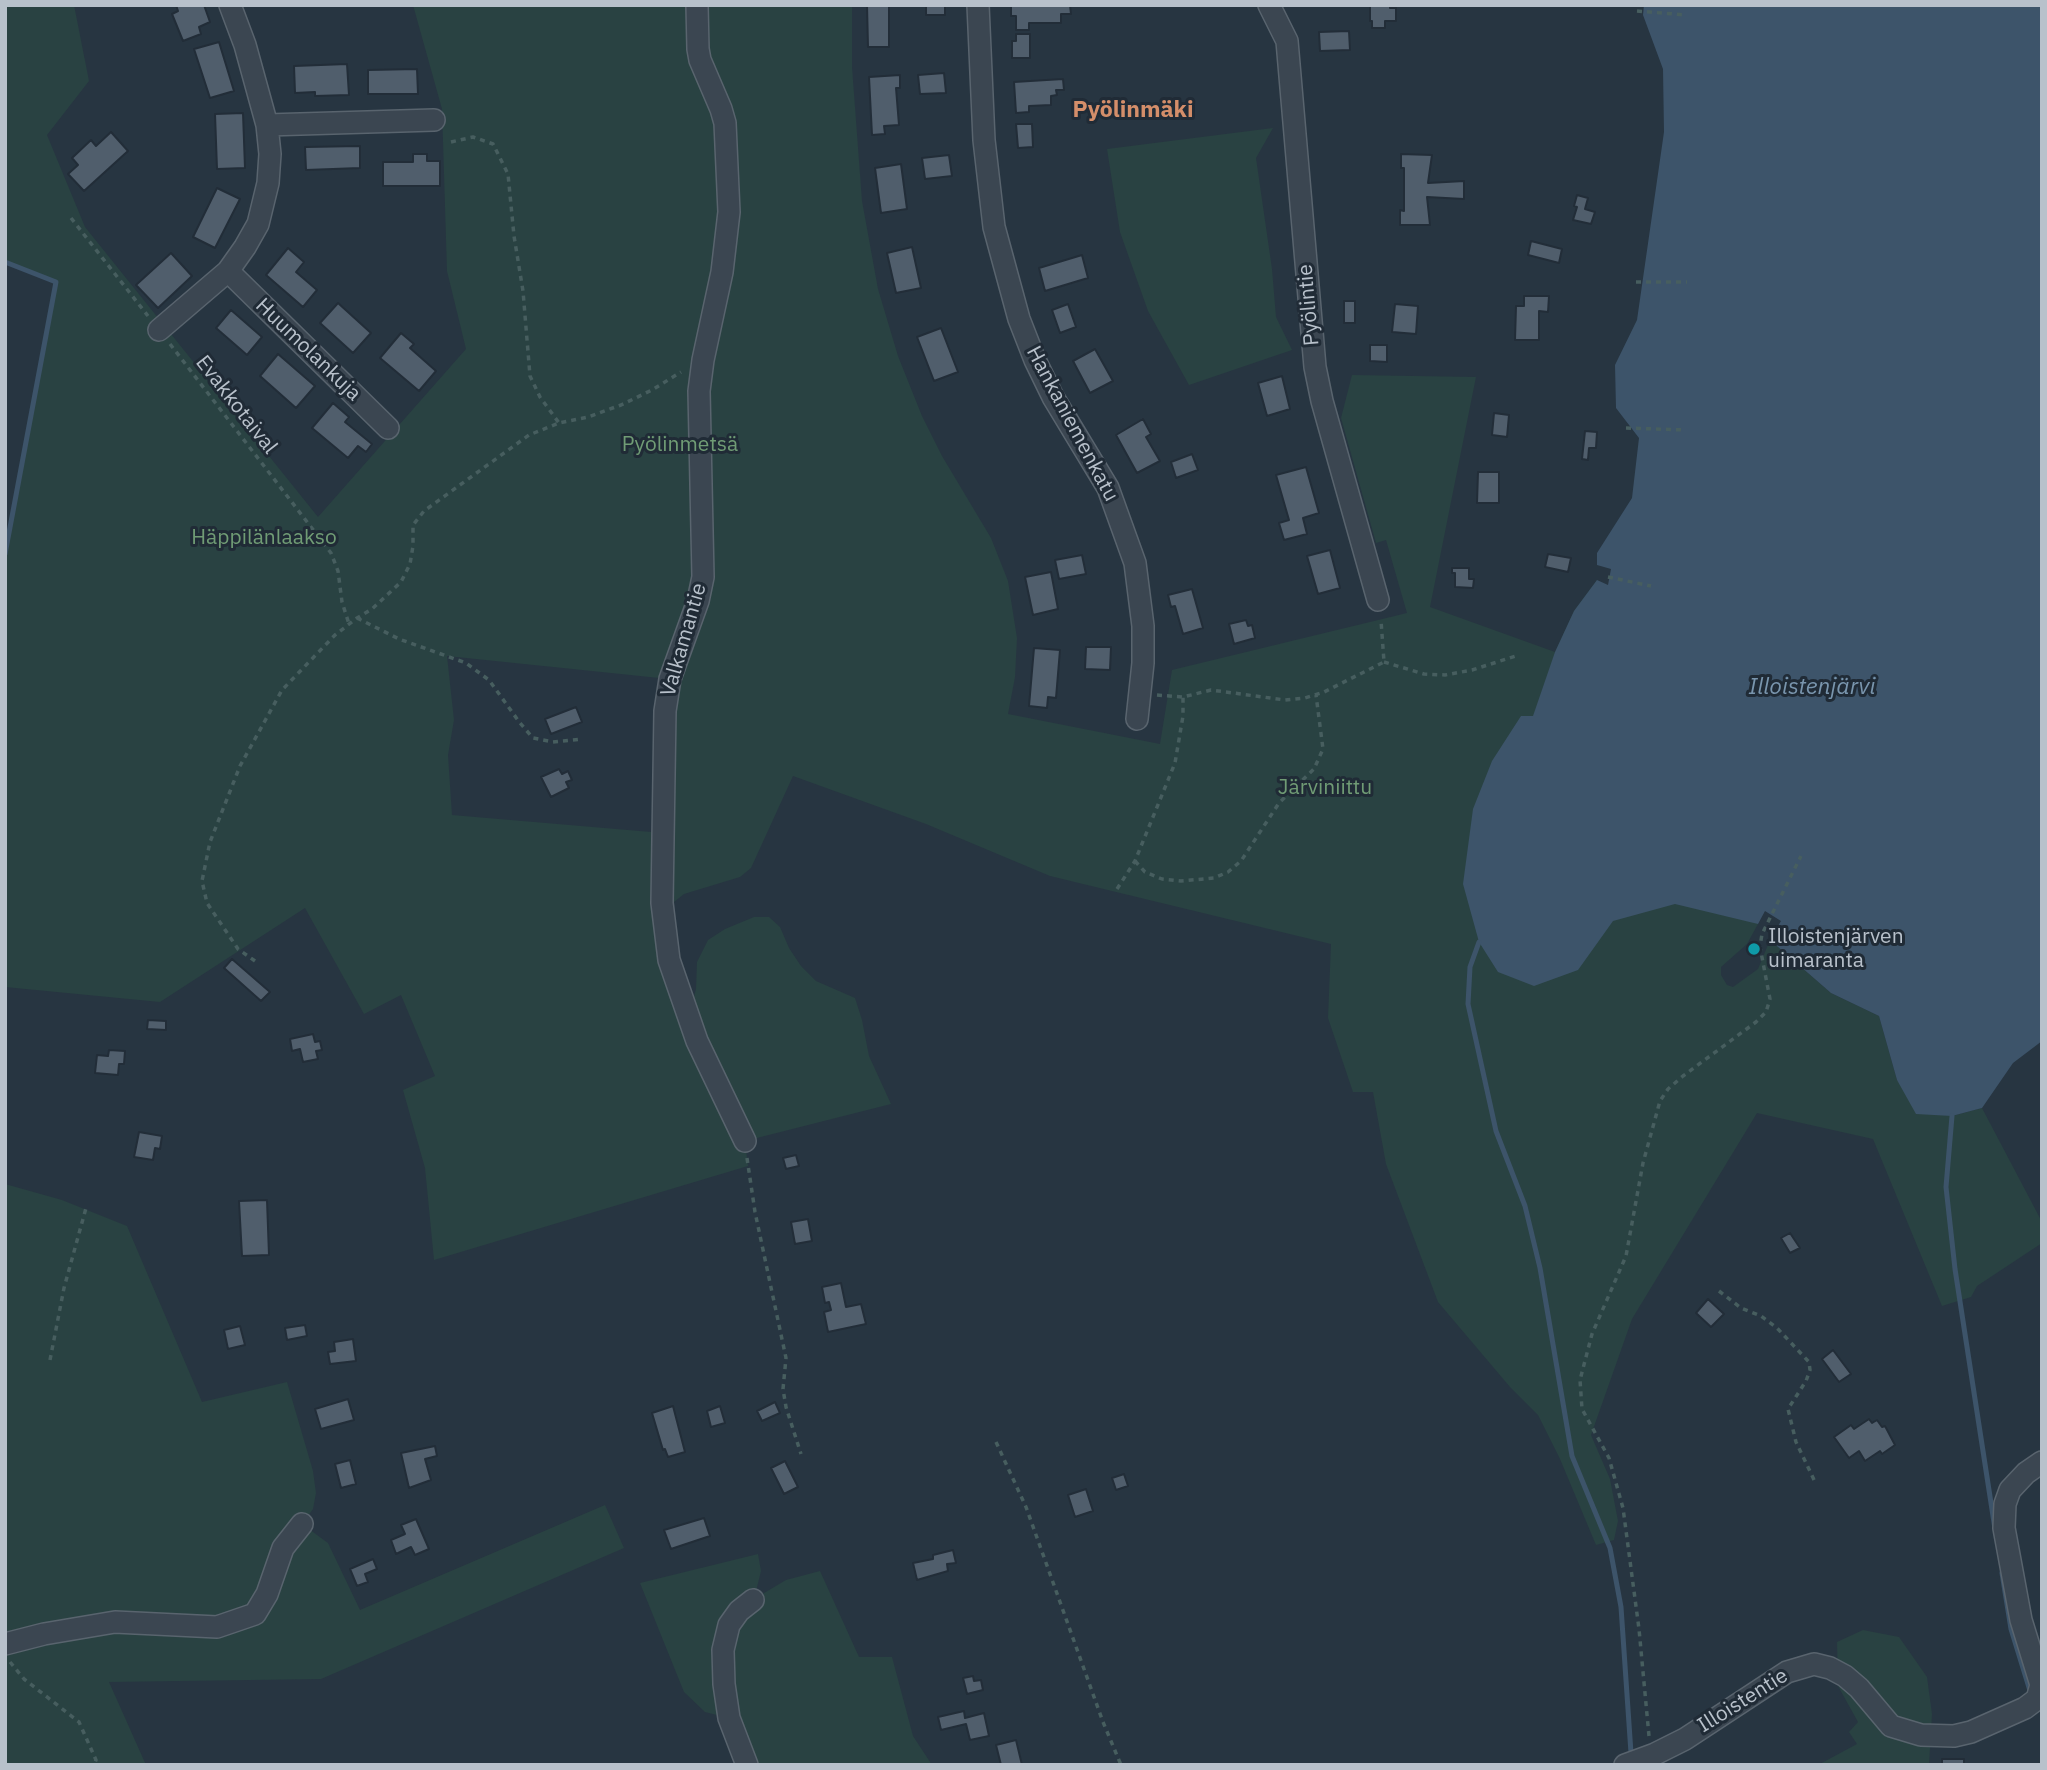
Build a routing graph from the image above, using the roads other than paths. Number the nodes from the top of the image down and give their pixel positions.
1 (230, 5) edge
2 (697, 5) edge
3 (978, 5) edge
4 (1269, 5) edge
5 (434, 120) dead end
6 (267, 125) junction
7 (228, 271) junction
8 (159, 330) road end
9 (388, 428) dead end
10 (1379, 607) road end
11 (1137, 719) dead end
12 (745, 1141) road end
13 (2042, 1462) edge
14 (302, 1524) dead end
15 (752, 1600) dead end
16 (5, 1643) edge
17 (747, 1765) edge
18 (1625, 1765) edge

1 - 6 street
2 - 12 street, Valkamantie
3 - 11 street, Hankaniemenkatu
4 - 10 street, Pyölintie
5 - 6 street
6 - 7 street
7 - 8 street
7 - 9 street, Huumolankuja
13 - 18 street, Illoistentie
14 - 16 street
15 - 17 street

